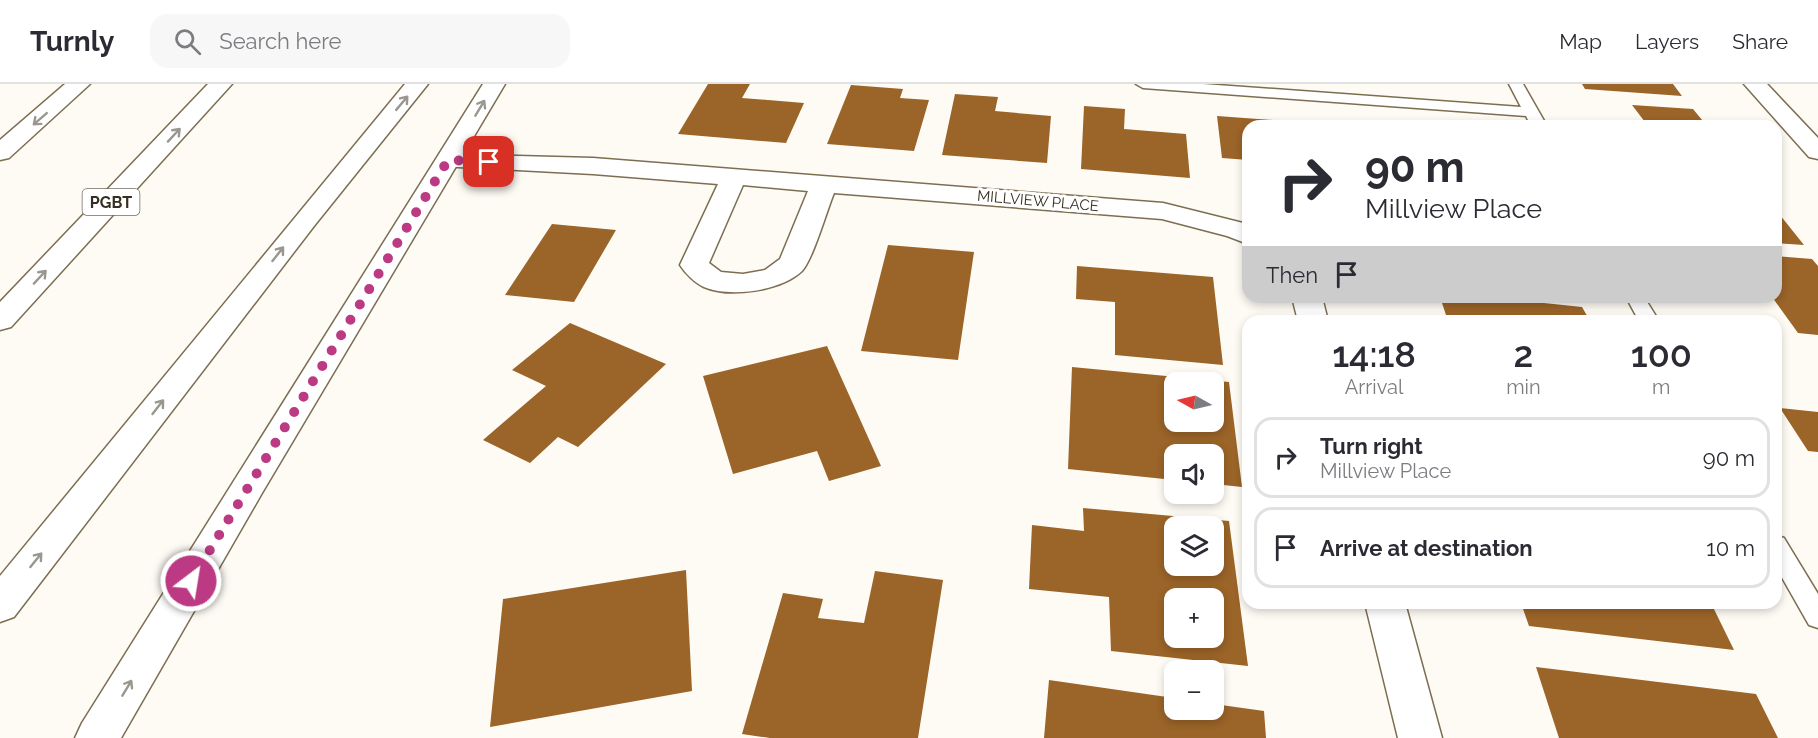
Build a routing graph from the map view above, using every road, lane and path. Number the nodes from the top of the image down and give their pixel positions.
1 (79, 84) edge
2 (221, 84) edge
3 (417, 84) edge
4 (494, 84) edge
5 (1143, 84) edge
6 (1516, 84) edge
7 (1755, 84) edge
8 (1531, 112) junction
9 (1536, 120) edge
10 (1818, 152) edge
11 (0, 153) edge
12 (448, 160) junction
13 (734, 177) junction
14 (824, 184) junction
15 (1242, 233) edge
16 (0, 320) edge
17 (1782, 555) edge
18 (0, 605) edge
19 (1387, 609) edge
20 (1818, 617) edge
21 (97, 738) edge
22 (1420, 738) edge

1 -> 11 main road
16 -> 2 main road, PGBT
18 -> 3 main road
12 -> 4 main road
5 - 8 lane
6 - 8 lane
7 - 10 main road
8 - 9 lane
12 - 13 main road, MILLVIEW PLACE
21 -> 12 main road
13 - 14 main road, MILLVIEW PLACE
13 - 14 main road
14 - 15 main road, MILLVIEW PLACE
17 - 20 lane
19 - 22 main road

